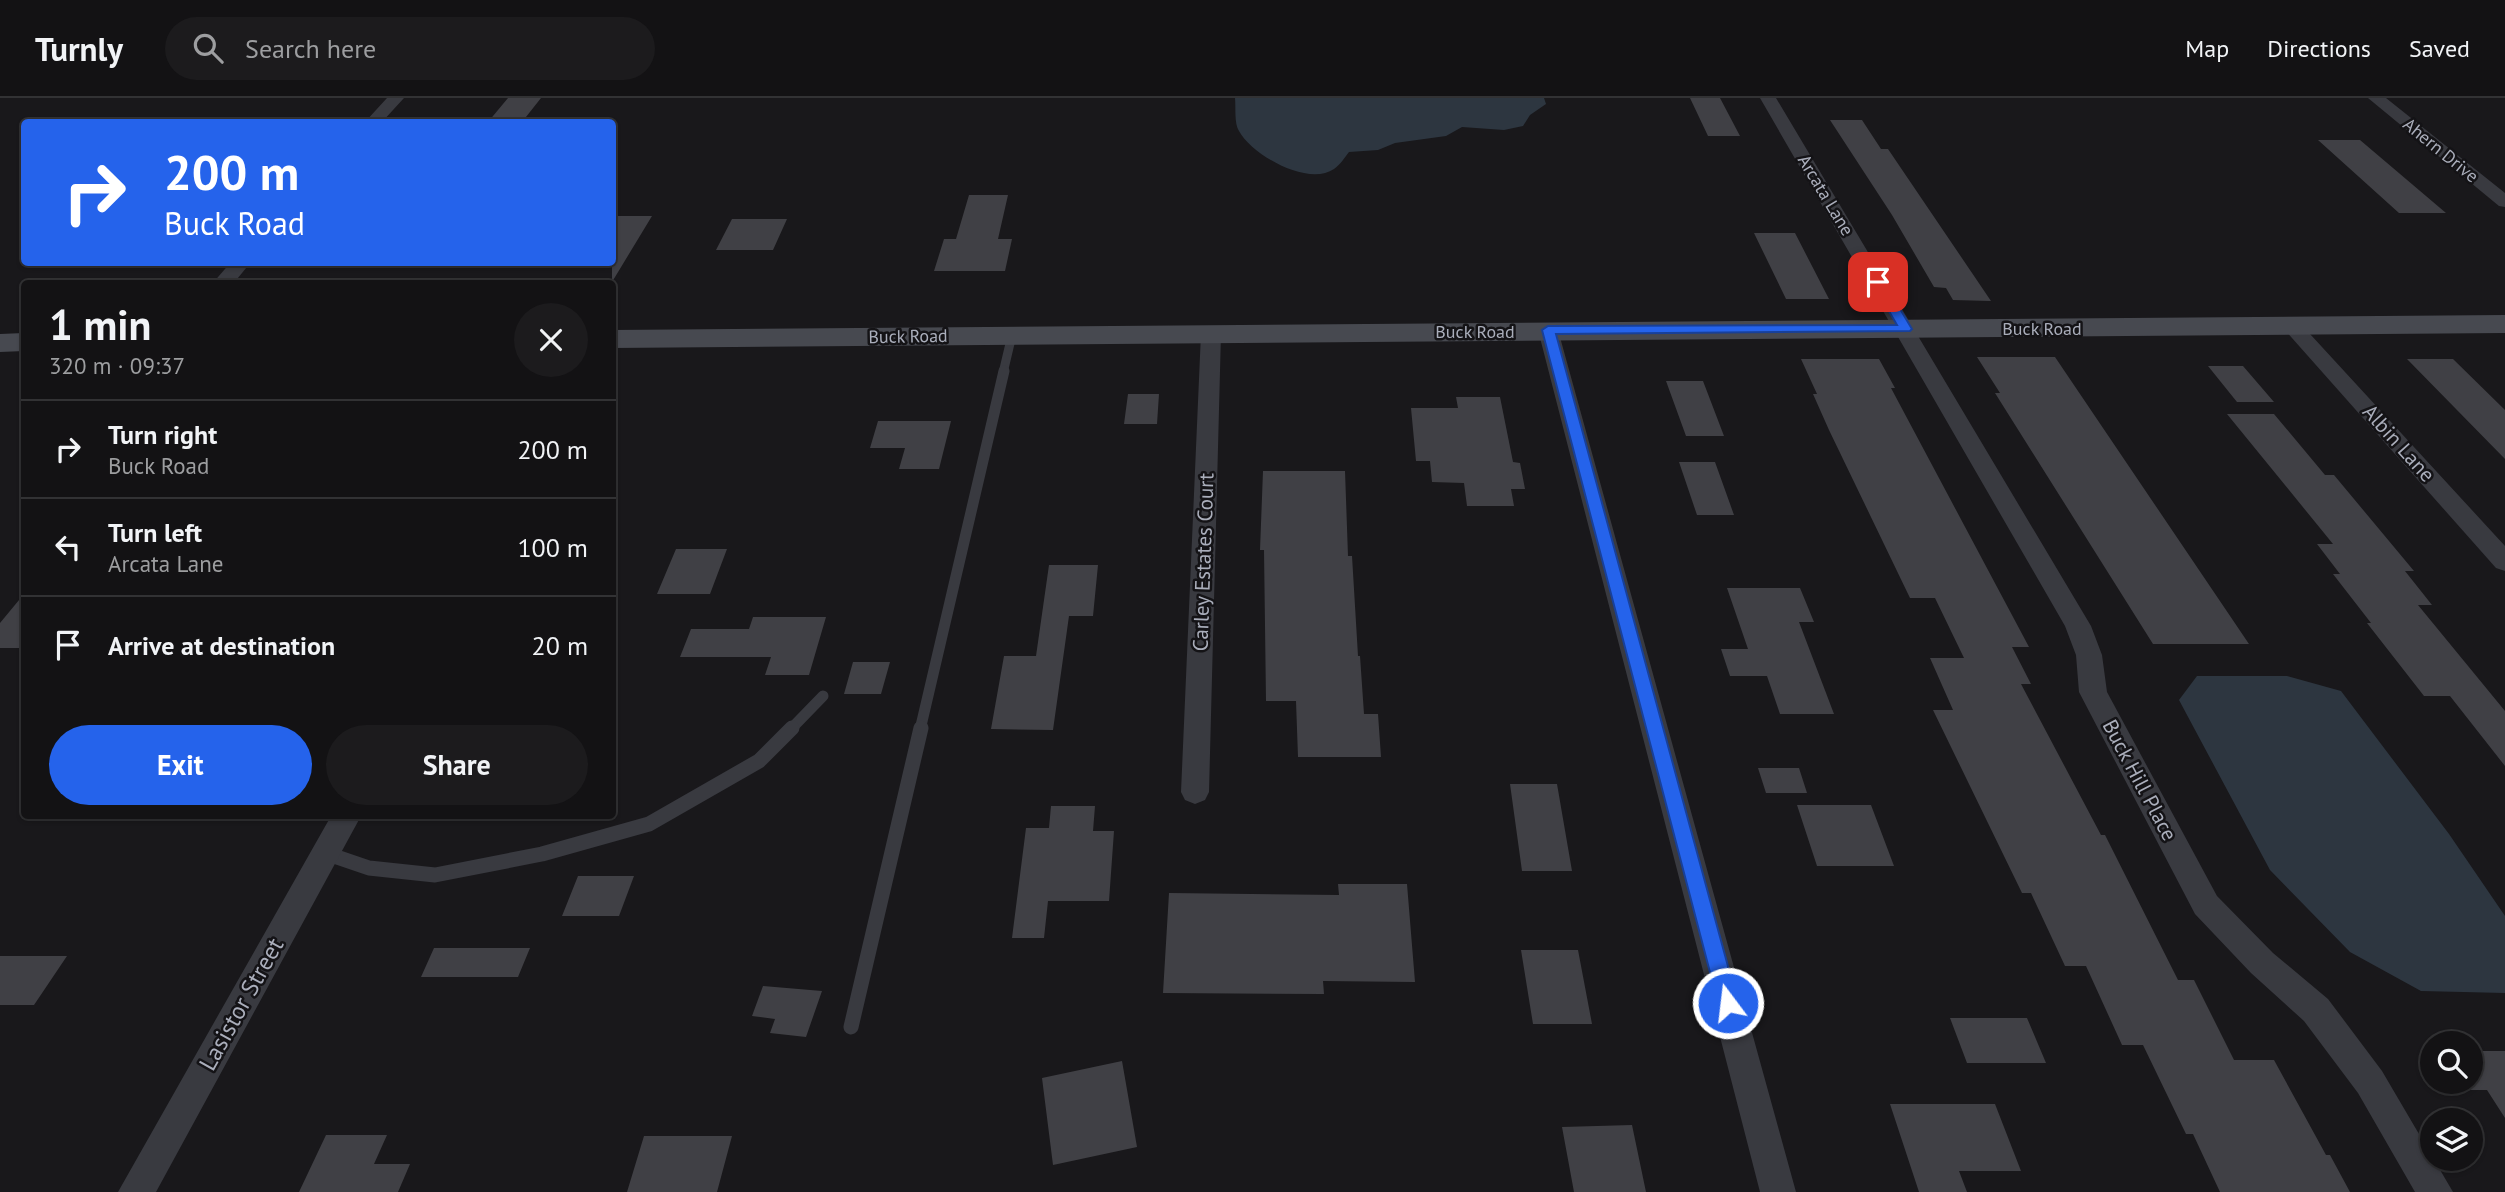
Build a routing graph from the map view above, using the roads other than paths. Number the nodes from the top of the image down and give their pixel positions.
1 (396, 98) edge
2 (1768, 98) edge
3 (2376, 98) edge
4 (375, 119) edge
5 (2505, 202) edge
6 (238, 266) edge
7 (226, 280) edge
8 (2505, 324) edge
9 (2292, 326) junction
10 (1905, 329) junction
11 (1548, 330) junction
12 (1211, 333) junction
13 (1012, 335) junction
14 (616, 338) edge
15 (21, 342) edge
16 (0, 343) edge
17 (2505, 562) edge
18 (823, 696) dead end
19 (1195, 792) dead end
20 (344, 819) edge
21 (326, 853) junction
22 (852, 1027) dead end
23 (136, 1192) edge
24 (1778, 1192) edge
25 (2435, 1192) edge

1 - 4 street
2 - 10 street, Arcata Lane
3 - 5 street, Ahern Drive
6 - 7 street
8 - 9 street, Buck Road
9 - 10 street, Buck Road
9 - 17 street, Albin Lane
10 - 11 street, Buck Road
10 - 25 street, Buck Hill Place
11 - 12 street, Buck Road
11 - 24 street
12 - 13 street, Buck Road
12 - 19 street, Carley Estates Court
13 - 14 street, Buck Road
13 - 22 lane
15 - 16 street
18 - 21 lane
20 - 21 street, Lasistor Street
21 - 23 street, Lasistor Street

